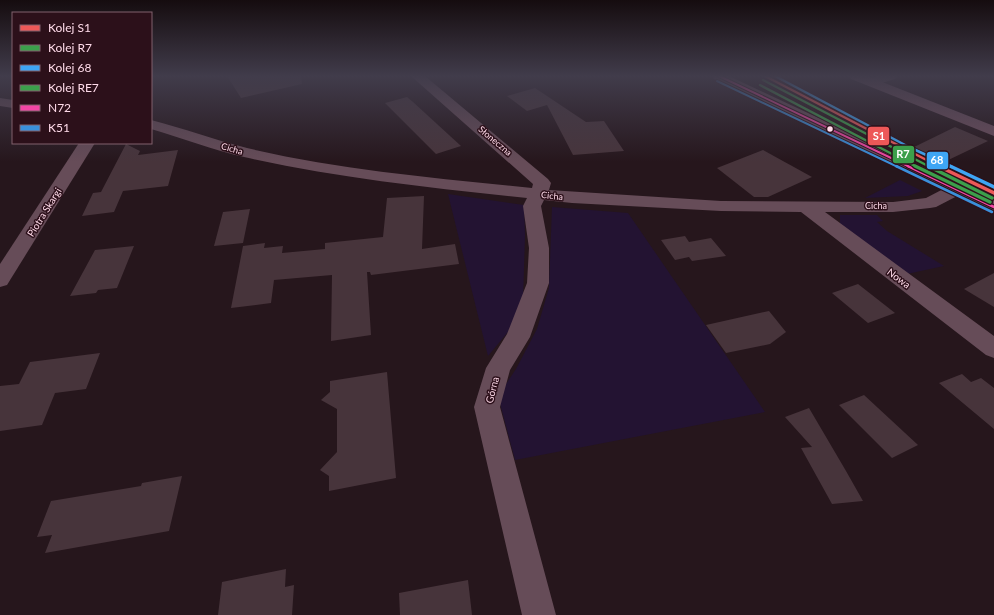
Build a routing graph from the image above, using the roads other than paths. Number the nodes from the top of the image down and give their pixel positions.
1 (452, 105) edge
2 (779, 105) edge
3 (929, 105) edge
4 (152, 124) edge
5 (994, 131) edge
6 (86, 144) edge
7 (957, 189) junction
8 (538, 195) junction
9 (805, 206) junction
10 (994, 207) edge
11 (0, 280) edge
12 (994, 349) edge
13 (539, 615) edge

1 - 8 street, Słoneczna
2 - 7 main road
3 - 5 main road
4 - 8 street, Cicha
6 - 11 street, Piotra Skargi
7 - 9 street, Cicha
7 - 10 main road
8 - 9 street, Cicha
8 - 13 street, Górna
9 - 12 street, Nowa

